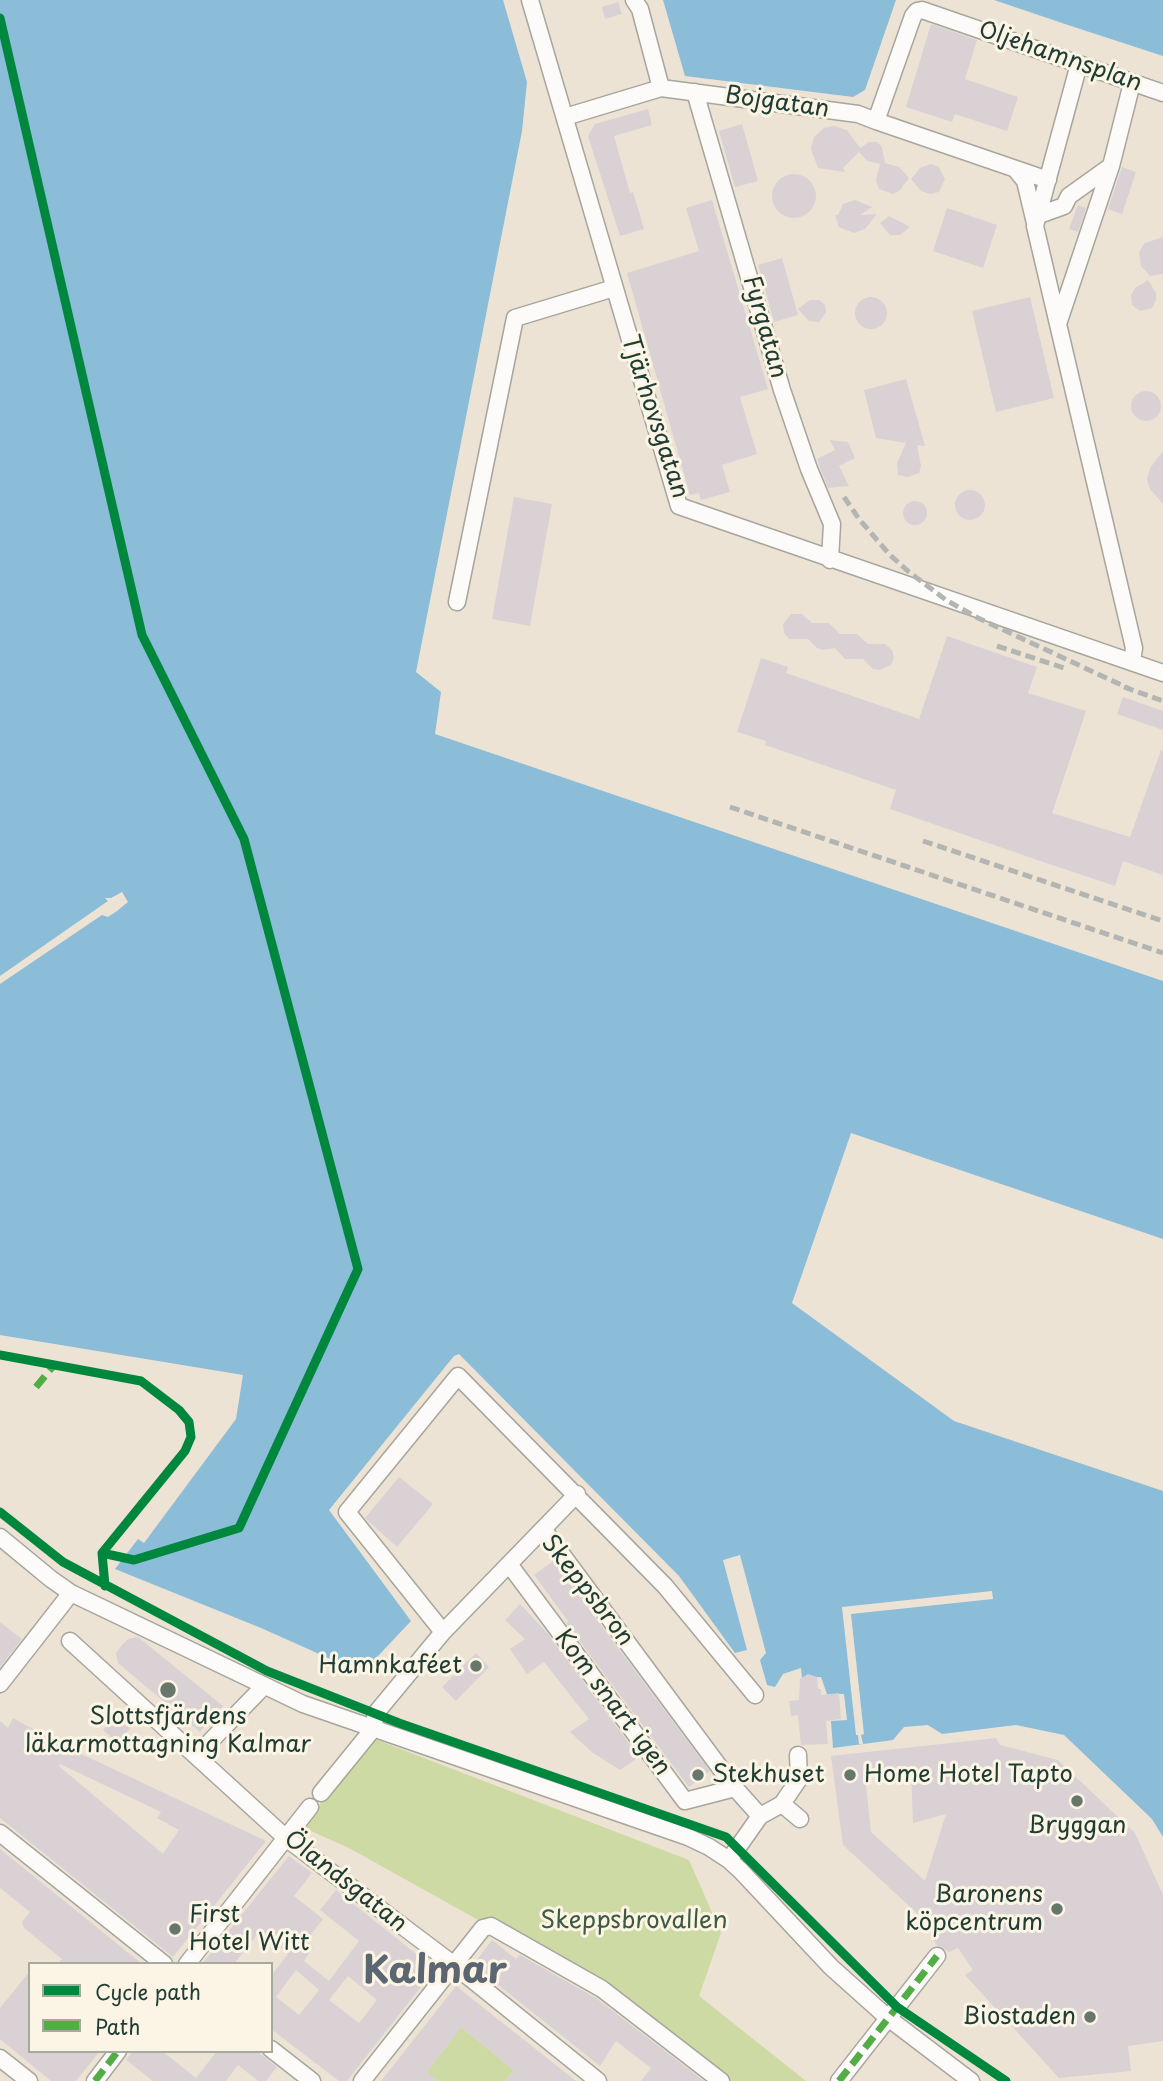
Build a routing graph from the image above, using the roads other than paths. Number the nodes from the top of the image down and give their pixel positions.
1 (530, 0) edge
2 (634, 0) edge
3 (1079, 64) junction
4 (1132, 83) junction
5 (661, 88) junction
6 (695, 92) junction
7 (1163, 93) edge
8 (565, 117) junction
9 (876, 121) junction
10 (1111, 166) junction
11 (1014, 169) junction
12 (1048, 180) junction
13 (1037, 220) junction
14 (614, 288) junction
15 (1058, 324) junction
16 (830, 559) junction
17 (457, 602) dead end
18 (1132, 662) junction
19 (1163, 673) edge
20 (577, 1494) junction
21 (543, 1528) junction
22 (0, 1537) edge
23 (509, 1564) junction
24 (71, 1593) junction
25 (443, 1632) junction
26 (70, 1641) dead end
27 (0, 1684) edge
28 (264, 1686) junction
29 (755, 1695) dead end
30 (373, 1729) junction
31 (798, 1755) dead end
32 (196, 1756) junction
33 (735, 1788) junction
34 (321, 1793) dead end
35 (782, 1804) junction
36 (310, 1807) dead end
37 (760, 1816) junction
38 (800, 1819) dead end
39 (0, 1833) edge
40 (286, 1838) junction
41 (729, 1860) junction
42 (937, 1956) dead end
43 (161, 1962) edge
44 (189, 1962) edge
45 (454, 1965) junction
46 (888, 2018) junction
47 (273, 2051) edge
48 (116, 2053) edge
49 (0, 2058) edge
50 (29, 2081) edge
51 (95, 2081) edge
52 (312, 2081) edge
53 (362, 2081) edge
54 (598, 2081) edge
55 (721, 2081) edge
56 (839, 2081) edge
57 (971, 2081) edge

1 - 8 street, Tjärhovsgatan
2 - 5 street
3 - 4 street, Oljehamnsplan
3 - 9 street, Oljehamnsplan
3 - 12 street
4 - 7 street, Oljehamnsplan
4 - 10 street
5 - 6 street, Bojgatan
5 - 8 street, Bojgatan
6 - 9 street, Bojgatan
6 - 16 street, Fyrgatan
8 - 14 street, Tjärhovsgatan
9 - 11 street, Bojgatan
10 - 13 street
10 - 15 street
11 - 12 street, Bojgatan
11 - 13 street
12 - 13 street
13 - 15 street
14 - 16 street, Tjärhovsgatan
14 - 17 street
15 - 18 street
16 - 18 street, Tjärhovsgatan
18 - 19 street, Tjärhovsgatan
20 - 21 street
20 - 25 street
20 - 29 street
21 - 23 street, Skeppsbron
21 - 33 street, Skeppsbron
22 - 24 street
23 - 25 street, Skeppsbron
23 - 33 street, Kom snart igen
24 - 27 street
24 - 28 street
25 - 30 street, Skeppsbron
26 - 32 street, Ölandsgatan
28 - 30 street
28 - 32 street
30 - 34 street, Skeppsbron
30 - 41 street
31 - 35 street
32 - 40 street, Ölandsgatan
33 - 37 street, Skeppsbron
35 - 37 street
35 - 38 street
36 - 40 street
37 - 41 street
39 - 43 street
40 - 44 street
40 - 45 street, Ölandsgatan
41 - 46 street
42 - 46 street
45 - 53 street
45 - 54 street, Ölandsgatan
45 - 55 street
46 - 56 street
46 - 57 street
47 - 52 street
48 - 51 street
49 - 50 street

